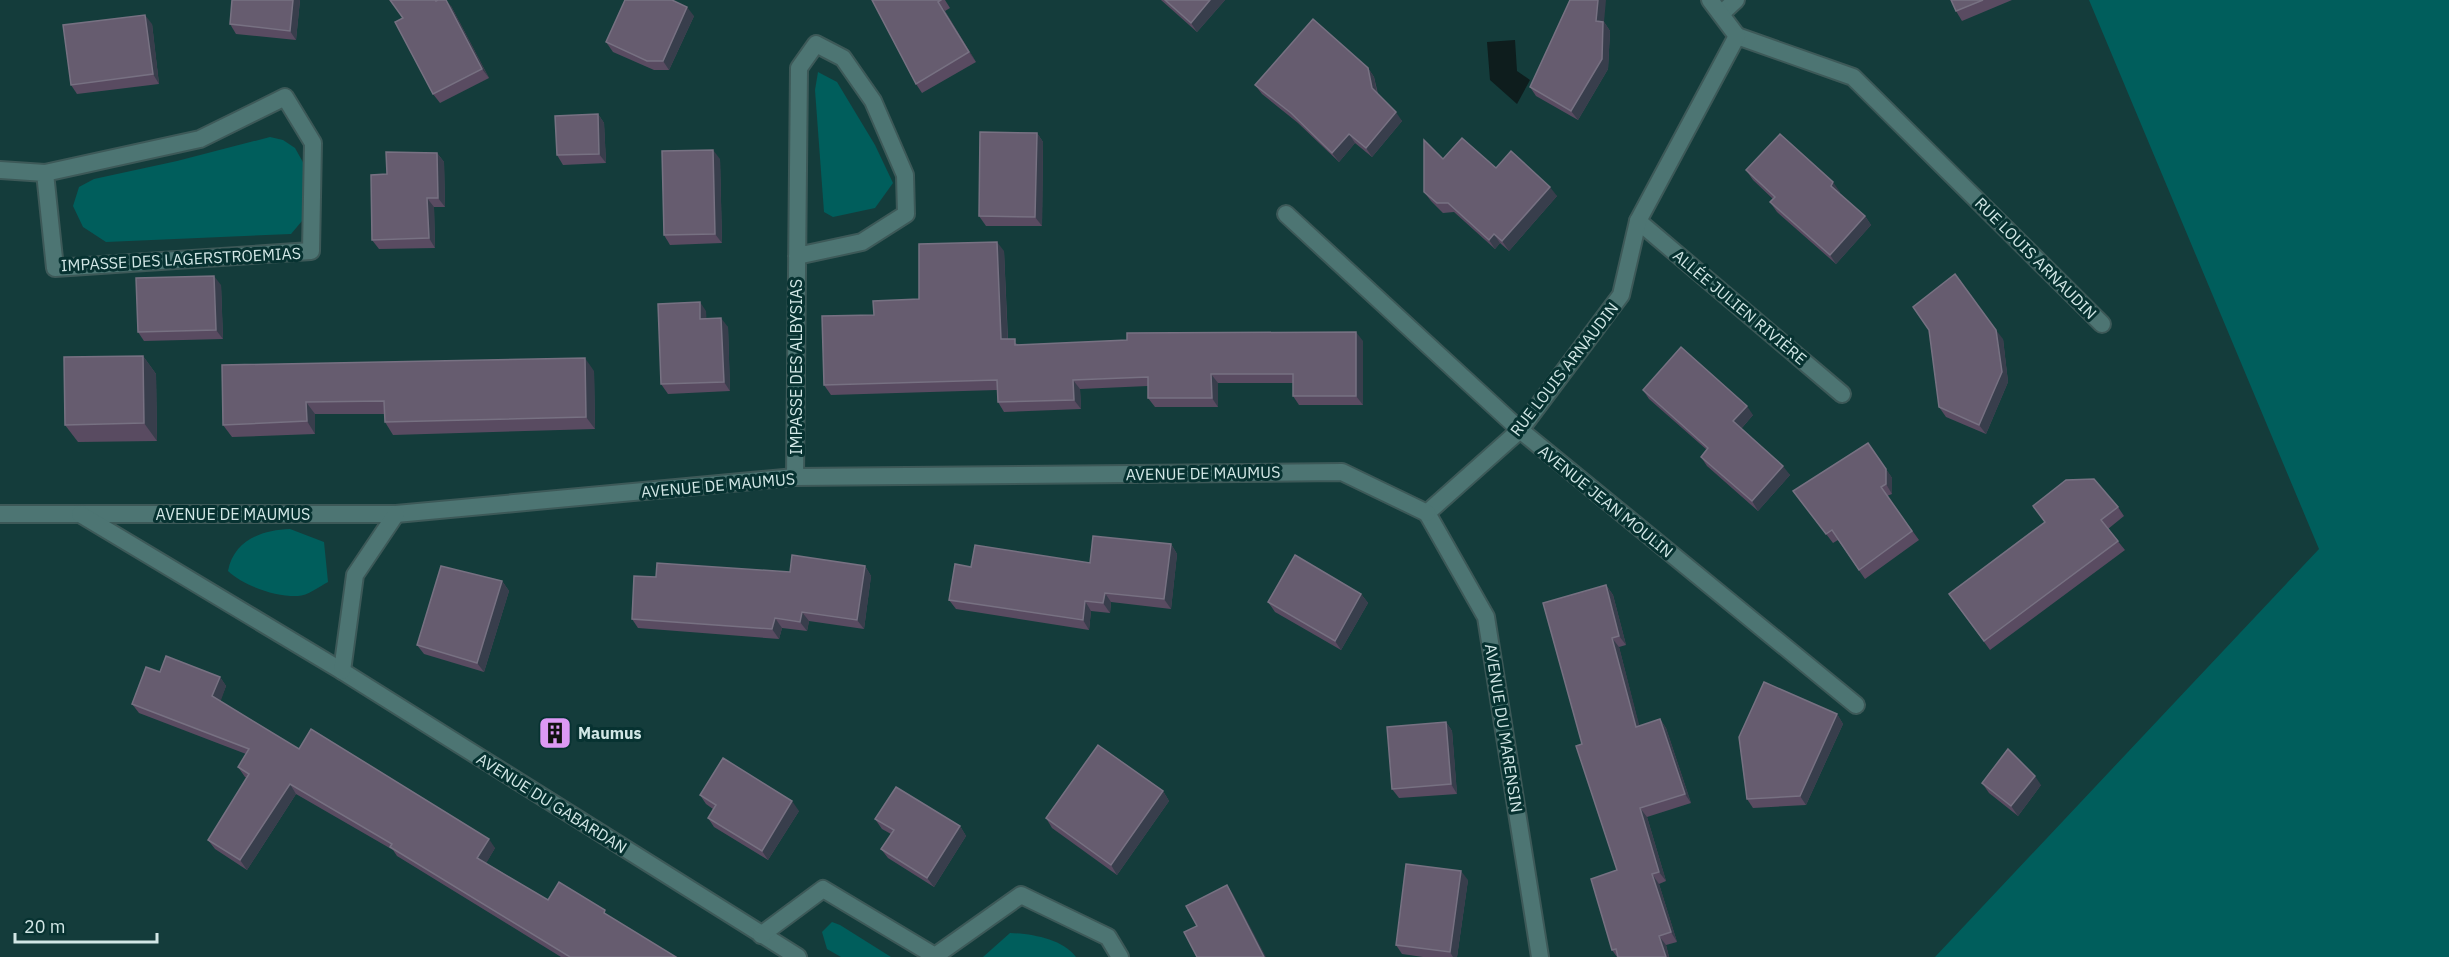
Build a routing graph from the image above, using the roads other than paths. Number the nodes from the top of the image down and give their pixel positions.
1 (1710, 0) edge
2 (1736, 0) edge
3 (1721, 14) junction
4 (1737, 36) junction
5 (0, 170) edge
6 (45, 173) junction
7 (1286, 213) dead end
8 (1638, 221) junction
9 (797, 256) junction
10 (2102, 324) dead end
11 (1842, 394) dead end
12 (1520, 430) junction
13 (795, 477) junction
14 (1427, 513) junction
15 (0, 514) edge
16 (79, 514) junction
17 (396, 514) junction
18 (342, 671) junction
19 (1856, 705) dead end
20 (761, 935) junction
21 (798, 957) edge
22 (1120, 957) edge
23 (1540, 957) edge

1 - 3 street
2 - 3 street
3 - 4 street
4 - 8 street, RUE LOUIS ARNAUDIN
4 - 10 street, RUE LOUIS ARNAUDIN
5 - 6 street, IMPASSE DES LAGERSTROEMIAS
6 - 6 street, IMPASSE DES LAGERSTROEMIAS
7 - 12 street, AVENUE JEAN MOULIN
8 - 11 street, ALLÉE JULIEN RIVIÈRE
8 - 12 street, RUE LOUIS ARNAUDIN
9 - 9 street, IMPASSE DES ALBYSIAS
9 - 13 street, IMPASSE DES ALBYSIAS
12 - 14 street, RUE LOUIS ARNAUDIN
12 - 19 street, AVENUE JEAN MOULIN
13 - 14 street, AVENUE DE MAUMUS
13 - 17 street, AVENUE DE MAUMUS
14 - 23 street, AVENUE DU MARENSIN
15 - 16 street, AVENUE DE MAUMUS
16 - 17 street, AVENUE DE MAUMUS
16 - 18 street, AVENUE DU GABARDAN
17 - 18 street
18 - 20 street, AVENUE DU GABARDAN
20 - 21 street, AVENUE DU GABARDAN
20 - 22 street

